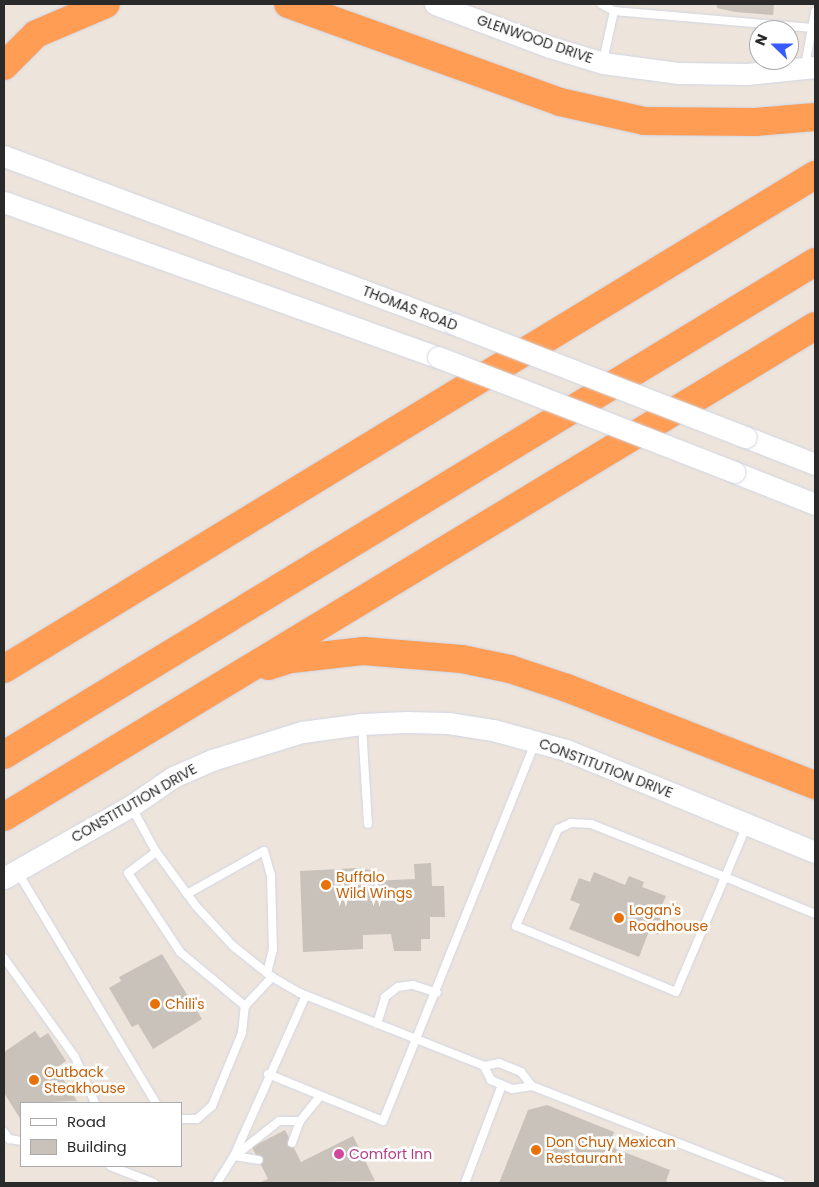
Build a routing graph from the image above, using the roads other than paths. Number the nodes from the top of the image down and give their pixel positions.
1 (106, 4) edge
2 (288, 4) edge
3 (435, 4) edge
4 (601, 4) edge
5 (614, 11) junction
6 (815, 12) edge
7 (812, 28) junction
8 (36, 34) junction
9 (4, 53) edge
10 (603, 63) junction
11 (4, 66) edge
12 (810, 68) edge
13 (815, 117) edge
14 (4, 156) edge
15 (815, 175) edge
16 (4, 202) edge
17 (815, 262) edge
18 (815, 326) edge
19 (815, 464) edge
20 (815, 504) edge
21 (4, 669) edge
22 (222, 684) junction
23 (362, 724) junction
24 (536, 740) junction
25 (4, 755) edge
26 (815, 785) edge
27 (131, 806) junction
28 (4, 817) edge
29 (368, 824) dead end
30 (747, 825) junction
31 (156, 852) junction
32 (815, 852) edge
33 (10, 874) edge
34 (725, 877) junction
35 (187, 894) junction
36 (815, 914) edge
37 (4, 958) edge
38 (270, 975) junction
39 (437, 993) junction
40 (306, 995) junction
41 (245, 1006) junction
42 (377, 1024) junction
43 (418, 1040) junction
44 (484, 1066) junction
45 (268, 1074) junction
46 (502, 1085) junction
47 (532, 1086) junction
48 (320, 1096) junction
49 (95, 1102) edge
50 (155, 1102) edge
51 (182, 1119) edge
52 (300, 1121) junction
53 (4, 1132) edge
54 (20, 1141) edge
55 (292, 1143) dead end
56 (234, 1156) junction
57 (258, 1160) dead end
58 (113, 1167) edge
59 (154, 1183) edge
60 (217, 1183) edge
61 (465, 1183) edge
62 (781, 1183) edge

1 - 8 highway
2 - 13 highway
3 - 10 main road, GLENWOOD DRIVE
4 - 5 lane
5 - 7 lane
5 - 10 lane
6 - 7 lane
7 - 12 lane
8 - 9 highway
8 - 11 highway
10 - 12 main road, GLENWOOD DRIVE
14 - 19 main road, THOMAS ROAD, bridge
15 - 21 highway
16 - 20 main road, bridge
17 - 25 highway
18 - 22 highway
22 - 26 highway
22 - 28 highway
23 - 24 main road, CONSTITUTION DRIVE
23 - 27 main road, CONSTITUTION DRIVE
23 - 29 lane
24 - 30 main road, CONSTITUTION DRIVE
24 - 39 lane
27 - 31 lane
27 - 33 main road, CONSTITUTION DRIVE
30 - 32 main road, CONSTITUTION DRIVE
30 - 34 lane
31 - 35 lane
31 - 41 lane
33 - 50 lane
34 - 34 lane
34 - 36 lane
35 - 38 lane
35 - 38 lane
37 - 49 lane
38 - 40 lane
38 - 41 lane
39 - 42 lane
39 - 43 lane
40 - 42 lane
40 - 45 lane
41 - 51 lane
42 - 43 lane
43 - 44 lane
43 - 48 lane
44 - 46 lane
44 - 47 lane
45 - 48 lane
45 - 56 lane
46 - 47 lane
46 - 61 lane
47 - 62 lane
48 - 52 lane
52 - 55 lane
52 - 56 lane
53 - 54 lane
56 - 57 lane
56 - 60 lane
58 - 59 lane

